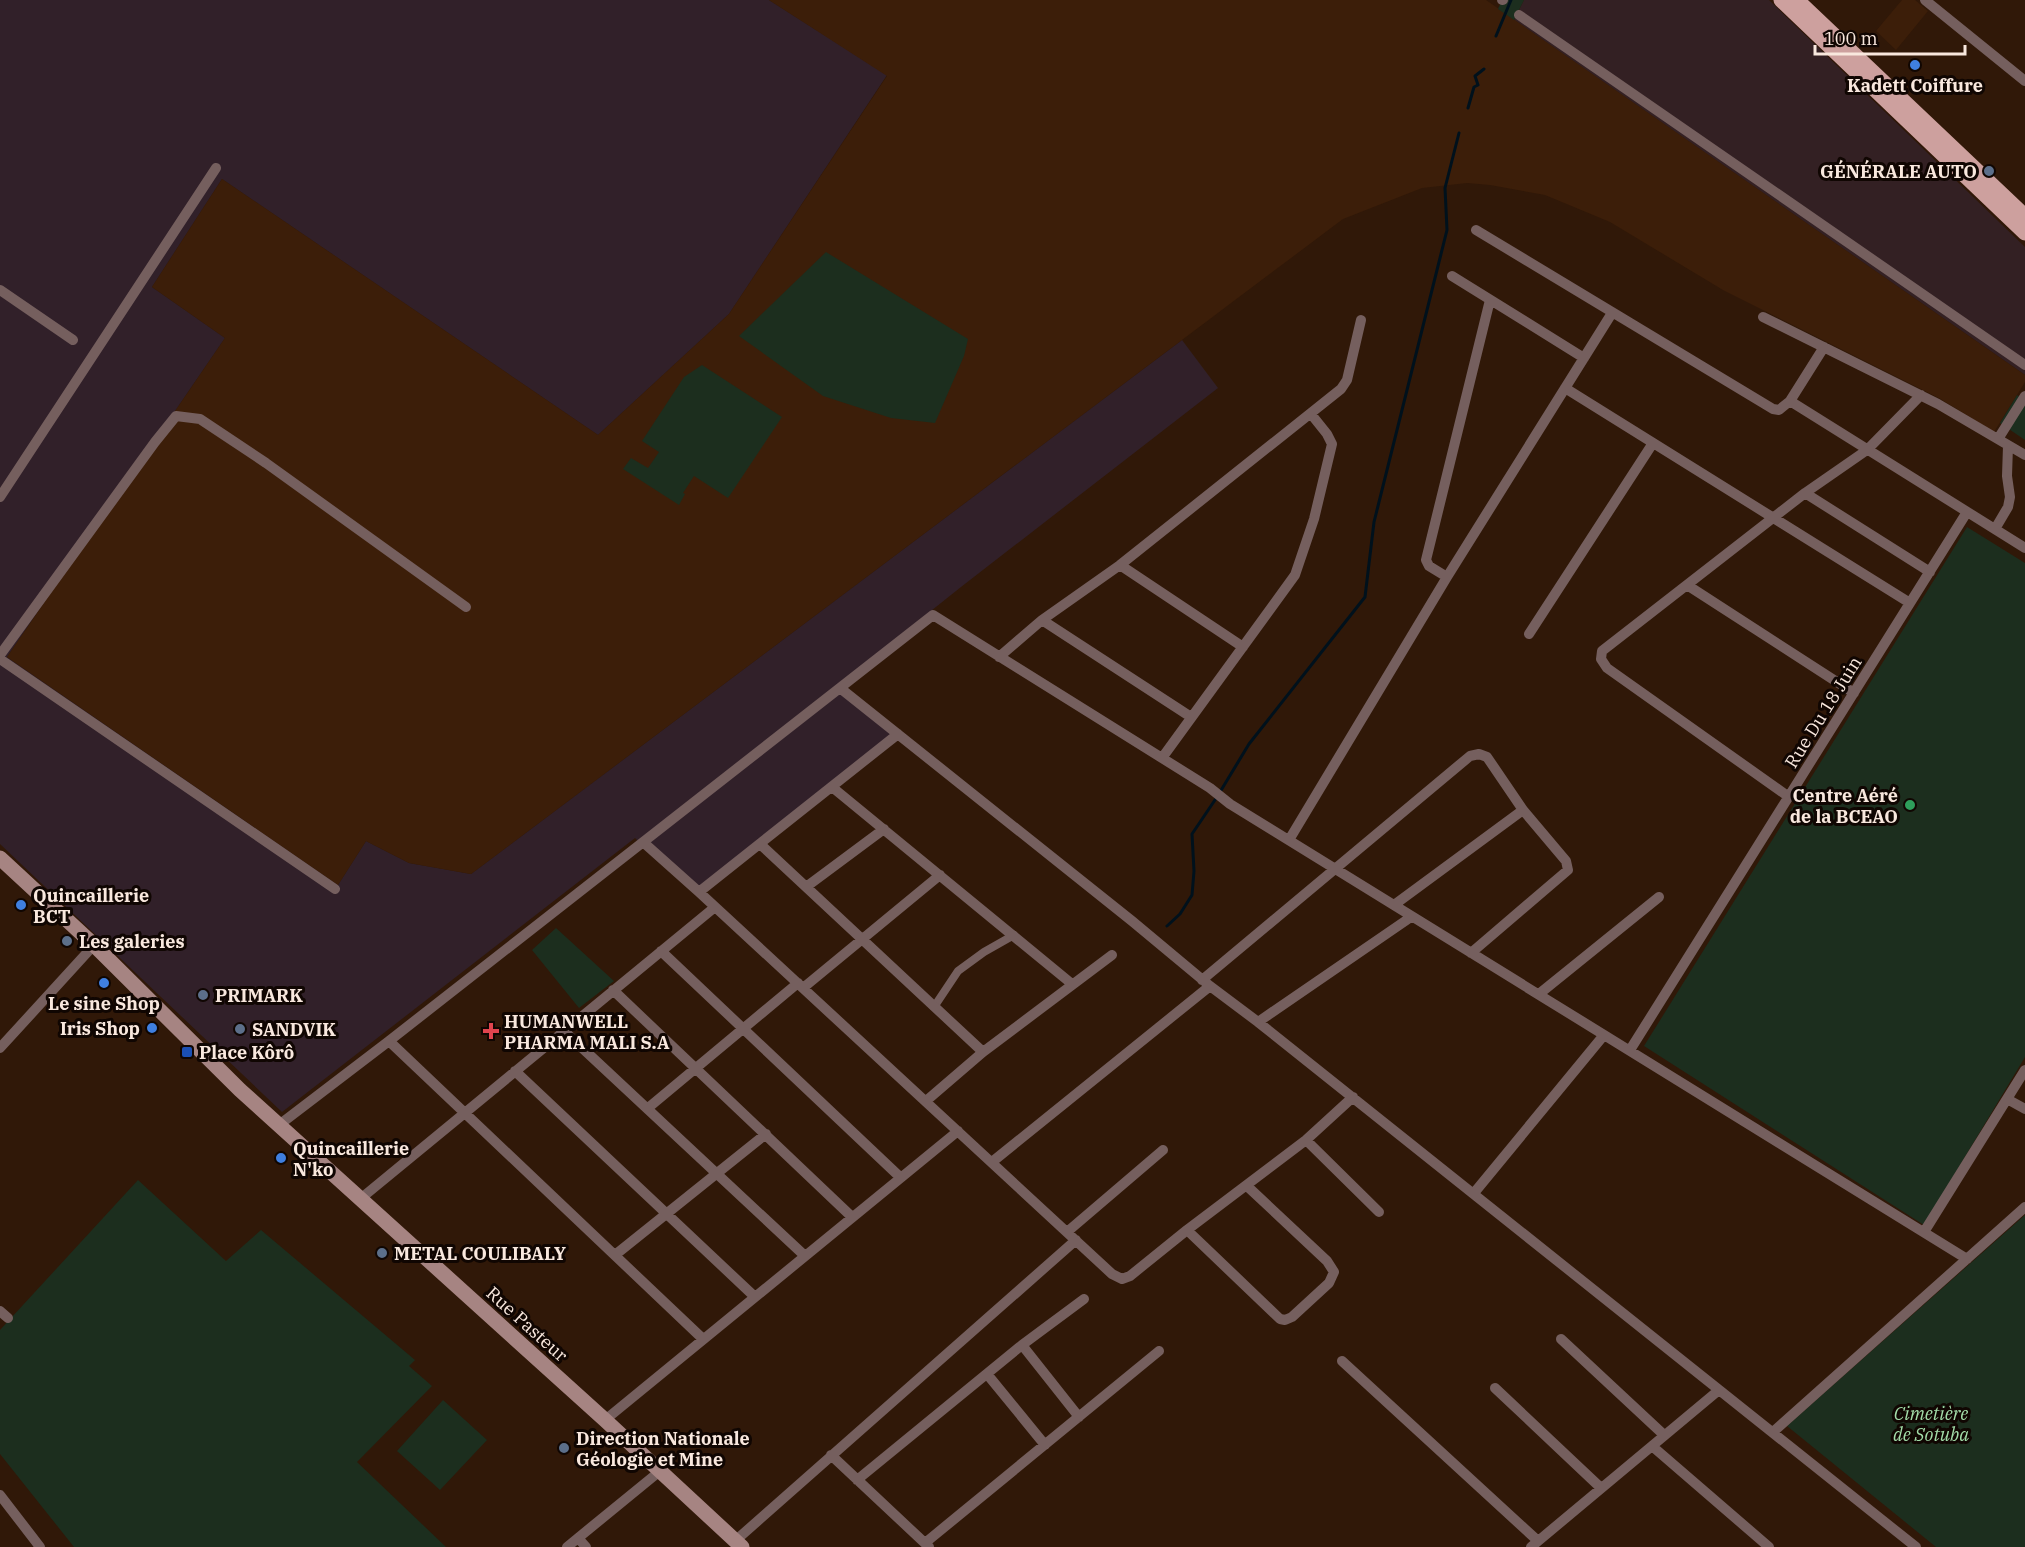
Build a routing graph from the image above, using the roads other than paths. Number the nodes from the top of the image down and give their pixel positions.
1 (1781, 0) edge
2 (1797, 0) edge
3 (1925, 0) edge
4 (1519, 15) dead end
5 (2025, 81) edge
6 (216, 168) dead end
7 (2023, 220) edge
8 (1476, 230) dead end
9 (1452, 276) dead end
10 (0, 290) edge
11 (1490, 300) junction
12 (1612, 313) junction
13 (1763, 317) dead end
14 (1361, 320) dead end
15 (73, 340) dead end
16 (1824, 347) junction
17 (1584, 358) junction
18 (2025, 365) edge
19 (1565, 388) junction
20 (1921, 395) junction
21 (2025, 396) edge
22 (1790, 401) junction
23 (1311, 414) junction
24 (1998, 439) junction
25 (1653, 443) junction
26 (2008, 446) junction
27 (1867, 450) junction
28 (2025, 455) edge
29 (1805, 493) junction
30 (0, 497) edge
31 (1967, 512) junction
32 (1773, 518) junction
33 (1995, 529) junction
34 (2025, 548) edge
35 (1120, 565) junction
36 (1930, 572) junction
37 (1447, 577) junction
38 (1687, 585) junction
39 (1910, 603) junction
40 (466, 607) dead end
41 (1042, 620) junction
42 (1529, 634) dead end
43 (1243, 647) junction
44 (0, 657) edge
45 (999, 657) junction
46 (840, 688) junction
47 (1854, 693) junction
48 (1191, 717) junction
49 (898, 734) junction
50 (1162, 758) junction
51 (832, 786) junction
52 (1788, 797) junction
53 (1523, 810) junction
54 (884, 829) junction
55 (1288, 840) junction
56 (643, 842) junction
57 (760, 844) junction
58 (0, 858) edge
59 (1334, 868) junction
60 (940, 875) junction
61 (806, 887) junction
62 (335, 889) dead end
63 (699, 892) junction
64 (1659, 897) dead end
65 (1394, 905) junction
66 (715, 907) junction
67 (1411, 916) junction
68 (1014, 934) junction
69 (862, 940) junction
70 (94, 945) junction
71 (661, 951) junction
72 (1470, 953) junction
73 (1112, 955) dead end
74 (1206, 983) junction
75 (1072, 984) junction
76 (801, 986) junction
77 (613, 990) junction
78 (1539, 994) junction
79 (934, 1007) junction
80 (1258, 1022) junction
81 (744, 1029) junction
82 (564, 1030) junction
83 (1604, 1035) junction
84 (389, 1041) junction
85 (0, 1048) edge
86 (1630, 1050) junction
87 (983, 1052) junction
88 (696, 1068) junction
89 (2025, 1070) edge
90 (515, 1071) junction
91 (1353, 1097) junction
92 (2007, 1099) junction
93 (926, 1101) junction
94 (648, 1108) junction
95 (2025, 1109) edge
96 (464, 1113) junction
97 (279, 1125) junction
98 (957, 1131) junction
99 (766, 1134) junction
100 (1306, 1140) junction
101 (1163, 1150) dead end
102 (992, 1162) junction
103 (717, 1173) junction
104 (900, 1177) junction
105 (1247, 1186) junction
106 (1474, 1193) junction
107 (359, 1200) junction
108 (2025, 1207) edge
109 (1379, 1212) dead end
110 (667, 1214) junction
111 (852, 1217) junction
112 (1187, 1230) junction
113 (1067, 1232) junction
114 (1924, 1232) junction
115 (1076, 1240) junction
116 (615, 1256) junction
117 (805, 1256) junction
118 (1967, 1259) junction
119 (755, 1297) junction
120 (1084, 1299) dead end
121 (703, 1339) junction
122 (1561, 1339) dead end
123 (1022, 1345) junction
124 (1159, 1352) dead end
125 (1342, 1361) dead end
126 (987, 1374) junction
127 (1495, 1388) dead end
128 (1719, 1389) junction
129 (1079, 1417) junction
130 (605, 1420) junction
131 (1773, 1432) junction
132 (1664, 1436) junction
133 (1045, 1445) junction
134 (1652, 1446) junction
135 (831, 1455) junction
136 (660, 1471) junction
137 (857, 1480) junction
138 (1601, 1488) junction
139 (0, 1495) edge
140 (578, 1538) junction
141 (738, 1544) edge
142 (1534, 1544) edge
143 (927, 1545) edge
144 (40, 1547) edge
145 (567, 1547) edge
146 (586, 1547) edge
147 (1769, 1547) edge
148 (1916, 1547) edge

1 - 7 main road
2 - 7 main road
3 - 5 street
4 - 18 street
6 - 30 street
8 - 12 street
9 - 11 street
10 - 15 street
11 - 17 street
11 - 37 street
12 - 17 street
12 - 22 street
13 - 16 street
14 - 23 street
16 - 20 street
16 - 22 street
17 - 19 street
19 - 25 street
19 - 37 street
20 - 24 street
20 - 27 street
21 - 24 street
22 - 27 street
23 - 35 street
23 - 43 street
24 - 26 street
25 - 32 street
25 - 42 street
26 - 28 street
26 - 33 street
27 - 29 street
27 - 31 street
29 - 32 street
29 - 36 street
31 - 33 street
31 - 36 street, Rue Du 18 Juin
32 - 38 street
32 - 39 street
33 - 34 street
35 - 41 street
35 - 43 street
36 - 39 street, Rue Du 18 Juin
37 - 55 street
38 - 47 street
38 - 52 street
39 - 47 street, Rue Du 18 Juin
40 - 44 street
41 - 45 street
41 - 48 street
43 - 48 street
44 - 62 street
45 - 46 street
45 - 50 street
46 - 49 street
46 - 56 street
47 - 52 street, Rue Du 18 Juin
48 - 50 street
49 - 51 street
49 - 74 street
50 - 55 street
51 - 54 street
51 - 57 street
52 - 86 street, Rue Du 18 Juin
53 - 59 street
53 - 65 street
53 - 72 street
54 - 60 street
54 - 61 street
55 - 59 street
56 - 63 street
56 - 84 street
57 - 61 street
57 - 63 street
58 - 70 main road, Rue Pasteur
59 - 65 street
59 - 74 street
60 - 68 street
60 - 69 street
61 - 69 street
63 - 66 street
64 - 78 street
65 - 67 street
66 - 71 street
66 - 76 street
67 - 72 street
67 - 80 street
68 - 75 street
68 - 79 street
69 - 76 street
69 - 79 street
70 - 85 street
70 - 97 main road, Rue Pasteur
71 - 77 street
71 - 81 street
72 - 78 street
73 - 75 street
74 - 80 street
74 - 102 street
75 - 87 street
76 - 81 street
76 - 93 street
77 - 82 street
77 - 88 street
78 - 83 street
79 - 87 street
80 - 91 street
81 - 88 street
81 - 104 street
82 - 90 street
82 - 94 street
83 - 86 street
83 - 106 street
84 - 96 street
84 - 97 street
86 - 114 street
87 - 93 street
88 - 94 street
88 - 99 street
89 - 92 street
90 - 96 street
90 - 110 street
91 - 100 street
91 - 106 street
92 - 95 street
92 - 114 street
93 - 98 street
94 - 103 street
96 - 107 street
96 - 116 street
97 - 107 main road, Rue Pasteur
98 - 102 street
98 - 104 street
99 - 103 street
99 - 111 street
100 - 105 street
100 - 109 street
101 - 113 street
102 - 113 street
103 - 110 street
103 - 117 street
104 - 111 street
105 - 112 street
105 - 112 street
106 - 128 street
107 - 130 main road, Rue Pasteur
108 - 118 street
110 - 116 street
110 - 119 street
111 - 117 street
112 - 115 street
113 - 115 street
114 - 118 street
115 - 135 street
116 - 121 street
117 - 119 street
118 - 131 street
119 - 121 street
120 - 123 street
121 - 130 street
122 - 132 street
123 - 126 street
123 - 129 street
124 - 129 street
125 - 142 street
126 - 133 street
126 - 137 street
127 - 138 street
128 - 131 street
128 - 132 street
129 - 133 street
130 - 136 main road, Rue Pasteur
131 - 148 street
132 - 134 street
133 - 143 street
134 - 138 street
134 - 147 street
135 - 137 street
135 - 141 street
136 - 140 street
136 - 141 main road, Rue Pasteur
137 - 143 street
138 - 142 street
139 - 144 street
140 - 145 street
140 - 146 street

